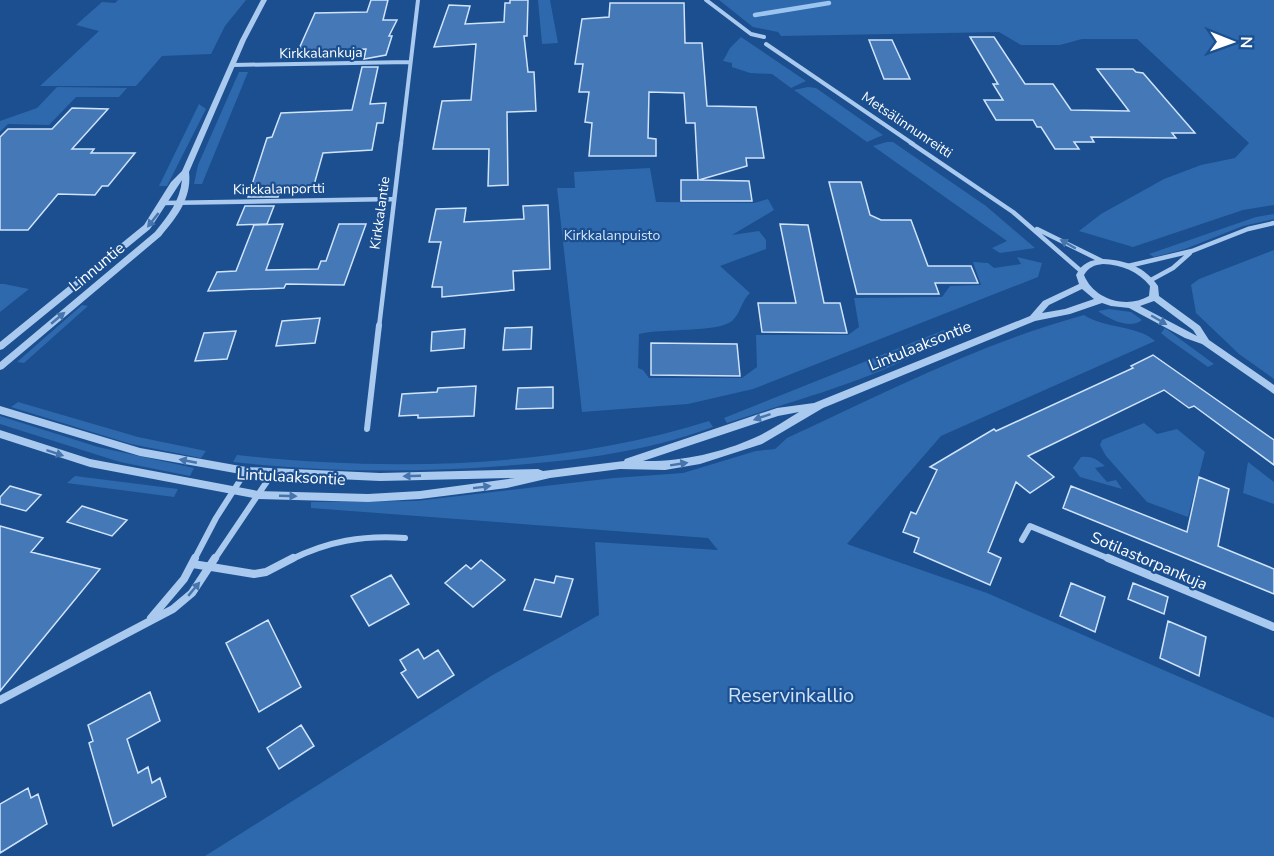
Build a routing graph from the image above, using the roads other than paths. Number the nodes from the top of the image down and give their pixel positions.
1 (264, 0) edge
2 (418, 0) edge
3 (706, 0) edge
4 (764, 37) dead end
5 (766, 44) dead end
6 (410, 62) junction
7 (232, 65) junction
8 (185, 172) junction
9 (394, 199) junction
10 (164, 203) junction
11 (180, 203) junction
12 (1274, 223) edge
13 (1033, 227) junction
14 (1192, 251) junction
15 (1102, 261) junction
16 (1128, 266) junction
17 (1081, 271) junction
18 (1151, 280) junction
19 (1083, 285) junction
20 (1154, 297) junction
21 (1103, 299) junction
22 (1130, 305) junction
23 (1033, 318) junction
24 (1205, 342) junction
25 (0, 347) edge
26 (0, 367) edge
27 (1274, 390) edge
28 (819, 405) junction
29 (0, 411) edge
30 (367, 429) dead end
31 (0, 434) edge
32 (620, 465) junction
33 (246, 471) junction
34 (272, 474) junction
35 (550, 474) junction
36 (232, 491) junction
37 (258, 495) junction
38 (405, 538) dead end
39 (1022, 540) dead end
40 (193, 564) junction
41 (212, 566) junction
42 (147, 622) junction
43 (1274, 627) edge
44 (0, 700) edge

1 - 7 street, Linnuntie
2 - 6 street, Kirkkalantie
3 - 4 street
5 - 13 street, Metsälinnunreitti
6 - 7 street, Kirkkalankuja
6 - 9 street, Kirkkalantie
7 - 8 street, Linnuntie
8 - 10 street, Linnuntie
8 - 11 street, Linnuntie
9 - 11 street, Kirkkalanportti
9 - 30 street, Kirkkalantie
10 - 11 street, Kirkkalanportti
10 -> 25 street, Linnuntie
26 -> 11 street, Linnuntie
12 - 14 street
15 -> 13 street, Metsälinnunreitti
13 - 17 street, Metsälinnunreitti
14 - 16 street
14 - 18 street
15 - 16 street
15 - 17 street
16 - 18 street
17 - 19 street
18 - 20 street
19 - 21 street
19 - 23 street, Lintulaaksontie
20 - 22 street
20 - 24 street
21 - 22 street
21 - 23 street, Lintulaaksontie
22 -> 24 street
23 - 28 street, Lintulaaksontie
24 - 27 street
28 -> 32 street, Lintulaaksontie
32 -> 28 street, Lintulaaksontie
33 -> 29 street, Lintulaaksontie
31 -> 36 street, Lintulaaksontie
32 - 35 street, Lintulaaksontie
33 - 34 street, Lintulaaksontie
33 - 36 street
35 -> 34 street, Lintulaaksontie
34 - 37 street
37 -> 35 street, Lintulaaksontie
36 - 37 street, Lintulaaksontie
36 - 40 street
37 - 41 street
38 - 41 street
39 - 43 street, Sotilastorpankuja
40 - 41 street
40 - 42 street
42 -> 41 street
42 - 44 street

